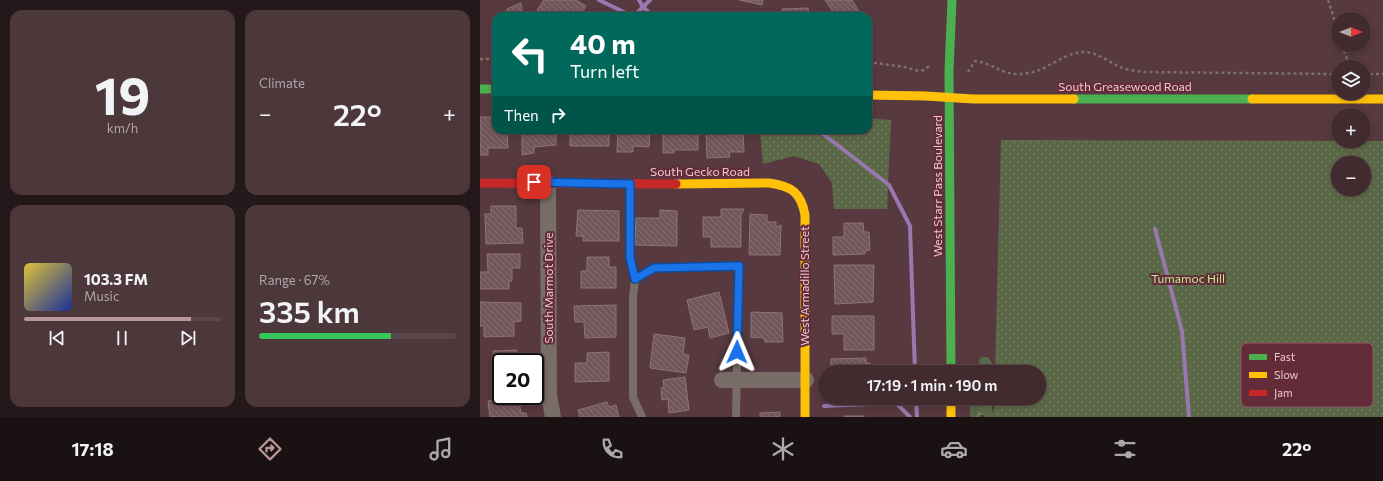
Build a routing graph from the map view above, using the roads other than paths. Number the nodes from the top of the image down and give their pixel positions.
1 (952, 0) edge
2 (480, 89) edge
3 (492, 89) edge
4 (872, 95) edge
5 (950, 98) junction
6 (1383, 99) edge
7 (480, 183) edge
8 (548, 183) junction
9 (630, 184) junction
10 (798, 194) joint
11 (635, 279) junction
12 (951, 365) edge
13 (729, 380) junction
14 (806, 380) junction
15 (951, 405) edge
16 (553, 417) edge
17 (642, 417) edge
18 (736, 417) edge
19 (805, 417) edge
20 (951, 417) edge

1 - 5 street, West Starr Pass Boulevard
2 - 3 street
4 - 5 street, South Greasewood Road
5 - 6 street, South Greasewood Road
5 - 12 street, West Starr Pass Boulevard
7 - 8 street, South Gecko Road
8 - 9 street, South Gecko Road
8 - 16 street, South Marmot Drive
9 - 10 street, South Gecko Road
9 - 11 lane
10 - 14 street, West Armadillo Street
11 - 13 lane
11 - 17 lane
13 - 14 street
13 - 18 lane
14 - 19 street, West Armadillo Street
15 - 20 street

